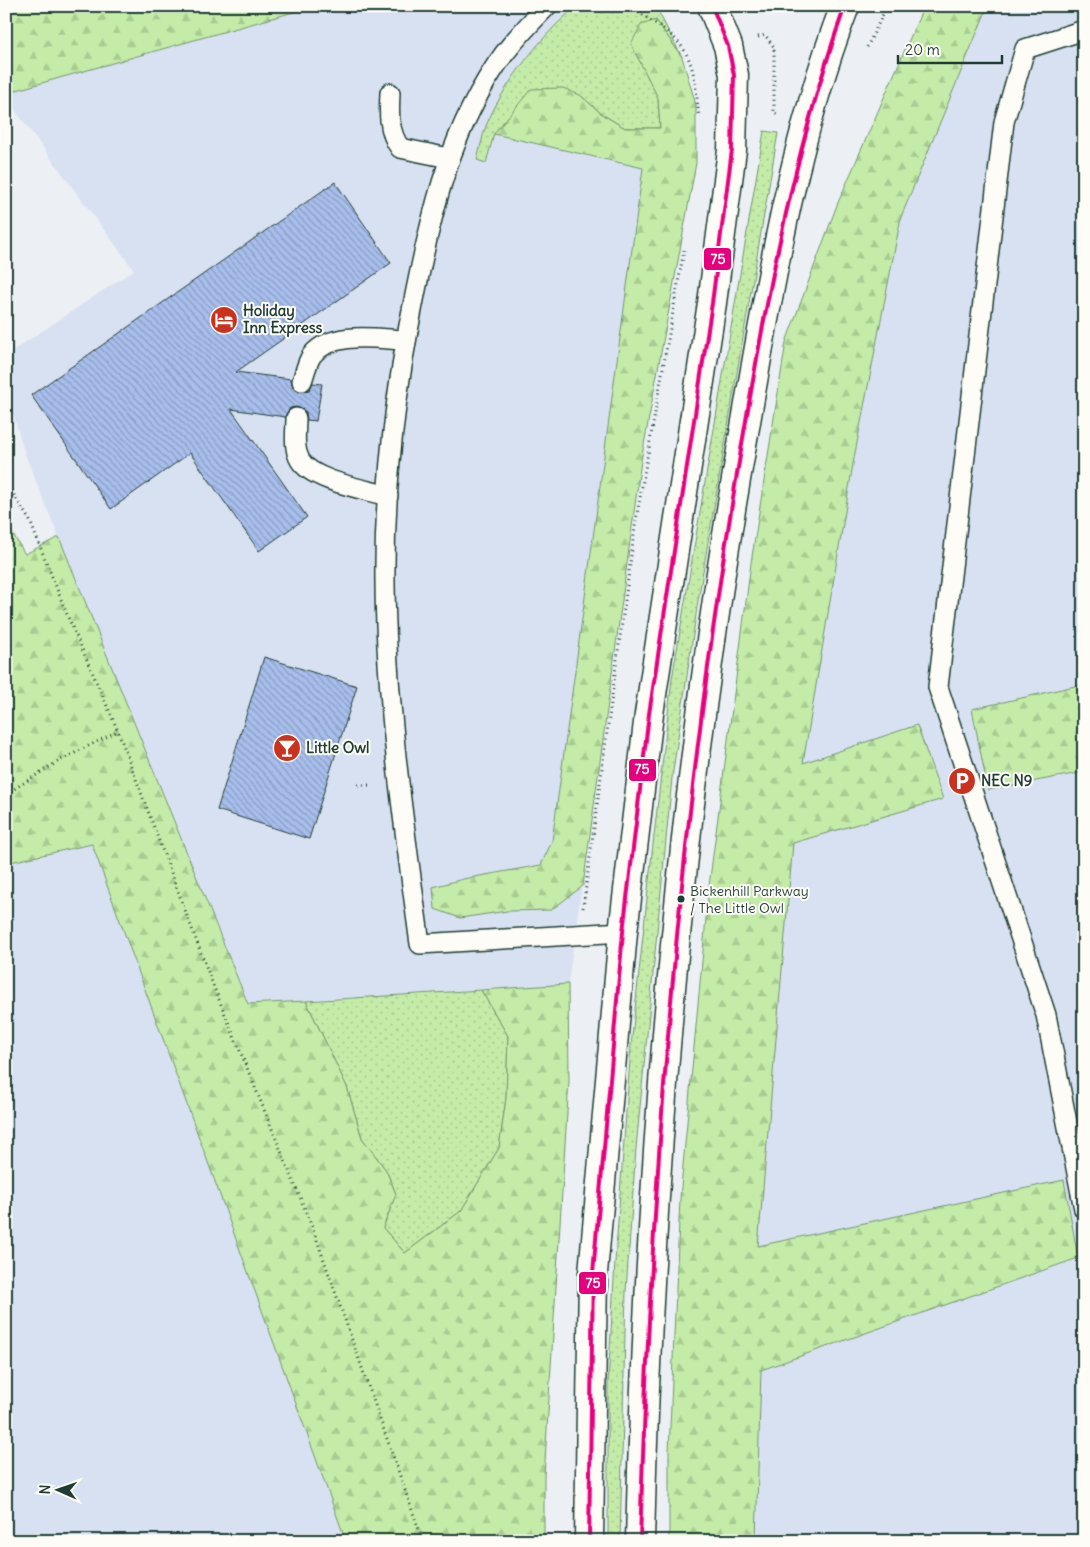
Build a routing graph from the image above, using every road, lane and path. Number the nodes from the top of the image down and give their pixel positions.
1 (547, 6) edge
2 (630, 6) edge
3 (712, 6) edge
4 (845, 6) edge
5 (1084, 30) edge
6 (390, 93) dead end
7 (700, 124) dead end
8 (449, 158) junction
9 (686, 242) dead end
10 (406, 340) junction
11 (302, 381) dead end
12 (296, 418) dead end
13 (6, 482) edge
14 (388, 496) junction
15 (118, 731) junction
16 (6, 794) edge
17 (622, 932) junction
18 (580, 934) junction
19 (1084, 1209) edge
20 (424, 1541) edge
21 (589, 1541) edge
22 (640, 1541) edge

1 - 8 lane
2 - 7 path
3 - 17 main road
4 - 22 main road
5 - 19 lane
6 - 8 lane
8 - 10 lane
9 - 18 path
10 - 11 lane
10 - 14 lane
12 - 14 lane
13 - 15 path
14 - 18 lane
15 - 16 path
15 - 20 path
17 - 18 lane
17 - 21 main road

